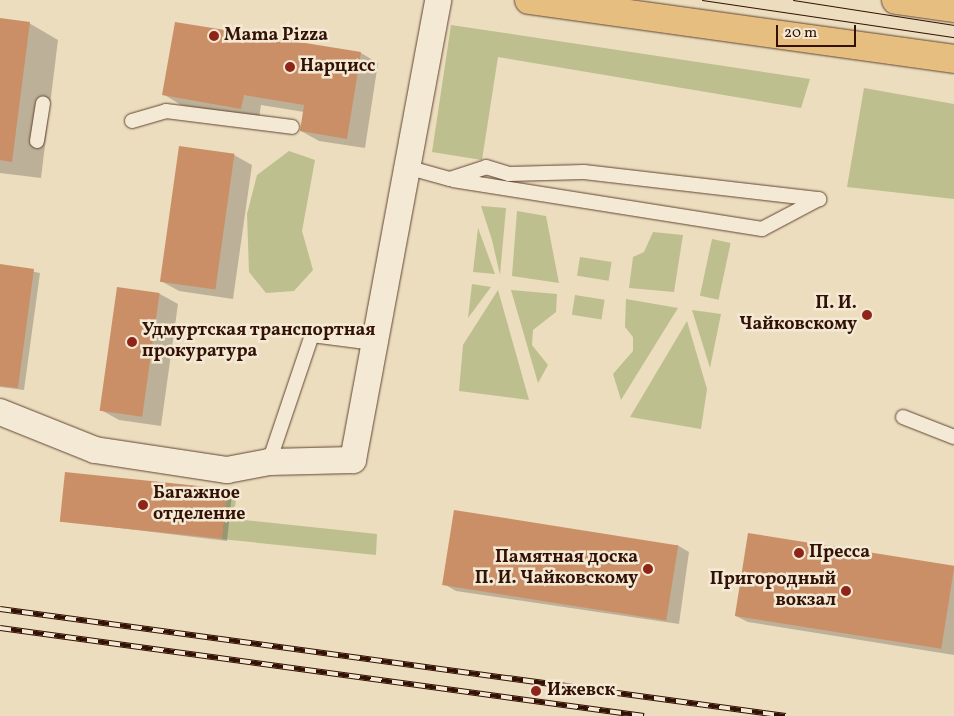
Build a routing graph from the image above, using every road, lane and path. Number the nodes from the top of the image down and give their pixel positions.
1 (438, 0) edge
2 (529, 0) edge
3 (896, 0) edge
4 (954, 8) edge
5 (954, 59) edge
6 (43, 103) dead end
7 (132, 121) dead end
8 (292, 127) dead end
9 (37, 141) dead end
10 (410, 168) junction
11 (450, 179) junction
12 (373, 343) junction
13 (0, 412) edge
14 (902, 417) dead end
15 (954, 437) edge
16 (269, 462) junction

1 - 10 street
2 - 5 main road
3 - 4 main road
6 - 9 lane
7 - 8 lane
10 - 11 lane
10 - 12 street
11 - 11 lane
12 - 16 lane
12 - 16 street
13 - 16 street
14 - 15 lane

